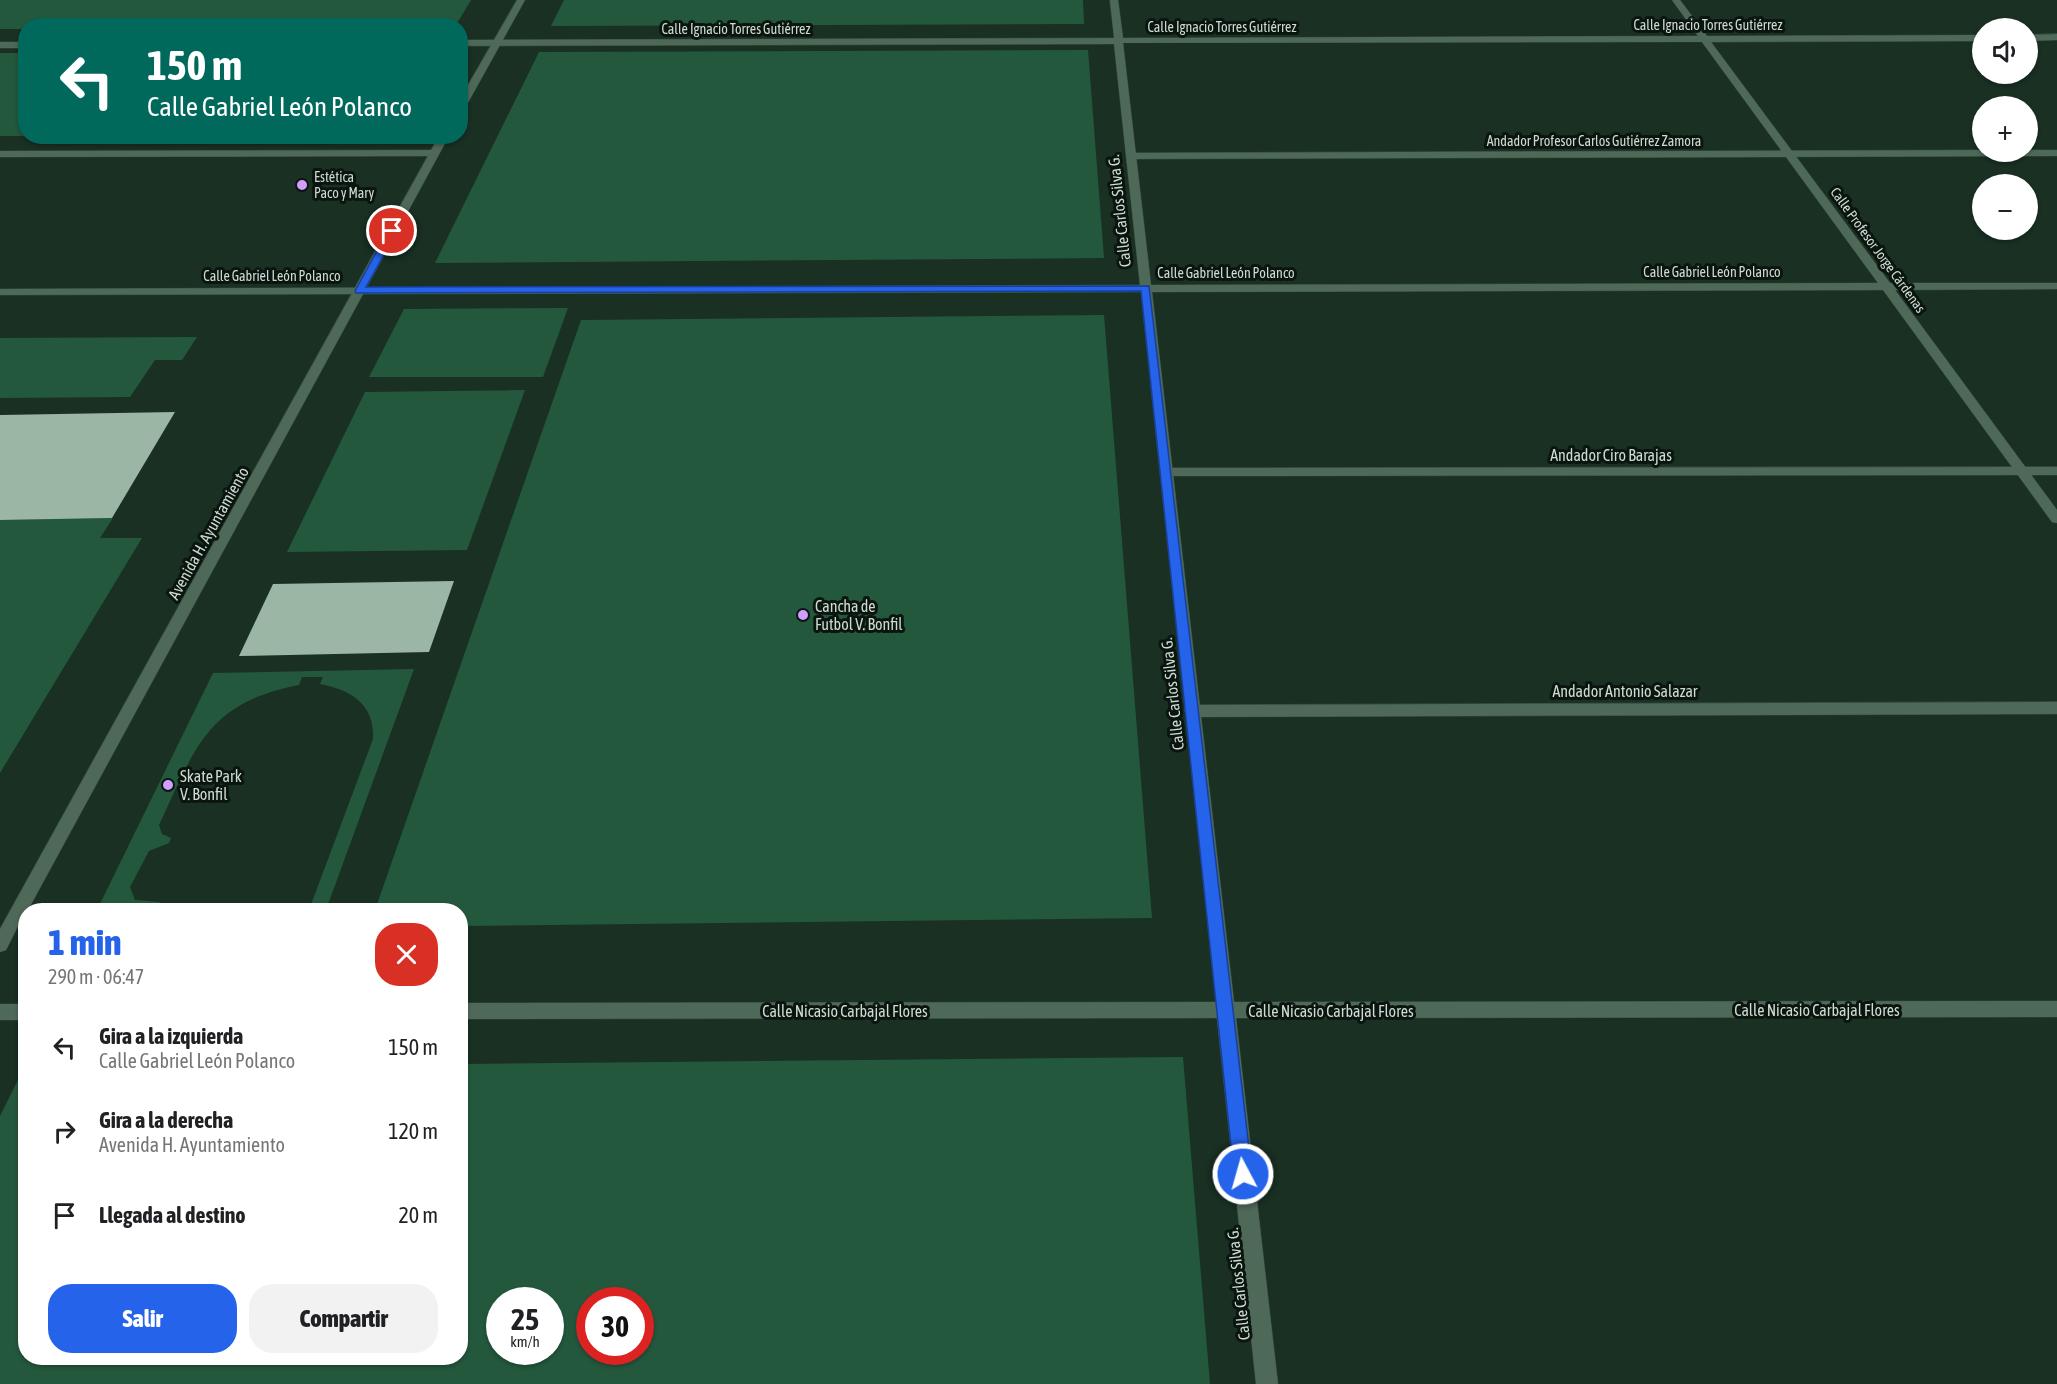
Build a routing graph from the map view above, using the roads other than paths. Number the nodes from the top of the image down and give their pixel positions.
1 (521, 0) edge
2 (1113, 0) edge
3 (1676, 0) edge
4 (2057, 37) edge
5 (1972, 38) edge
6 (2038, 38) edge
7 (1704, 39) junction
8 (1118, 41) junction
9 (468, 43) edge
10 (498, 43) junction
11 (0, 45) edge
12 (18, 45) edge
13 (468, 94) edge
14 (440, 144) edge
15 (435, 153) junction
16 (2057, 153) edge
17 (0, 154) edge
18 (1789, 154) junction
19 (1131, 156) junction
20 (1886, 286) junction
21 (2057, 286) edge
22 (1146, 288) junction
23 (360, 291) junction
24 (0, 292) edge
25 (2022, 471) junction
26 (2057, 471) edge
27 (1166, 472) junction
28 (2057, 519) edge
29 (2057, 708) edge
30 (1192, 711) junction
31 (23, 903) edge
32 (18, 912) edge
33 (0, 945) edge
34 (2057, 1010) edge
35 (468, 1011) edge
36 (1225, 1011) junction
37 (0, 1012) edge
38 (18, 1012) edge
39 (1267, 1384) edge

1 - 10 street
2 - 8 street, Calle Carlos Silva G.
3 - 7 street, Calle Profesor Jorge Cárdenas
4 - 6 street
5 - 7 street, Calle Ignacio Torres Gutiérrez
7 - 8 street, Calle Ignacio Torres Gutiérrez
7 - 18 street, Calle Profesor Jorge Cárdenas
8 - 10 street, Calle Ignacio Torres Gutiérrez
8 - 19 street, Calle Carlos Silva G.
9 - 10 street, Calle Ignacio Torres Gutiérrez
10 - 13 street
11 - 12 street
14 - 15 street, Avenida H. Ayuntamiento
15 - 17 street
15 - 23 street, Avenida H. Ayuntamiento
16 - 18 street, Andador Profesor Carlos Gutiérrez Zamora
18 - 19 street, Andador Profesor Carlos Gutiérrez Zamora
18 - 20 street, Calle Profesor Jorge Cárdenas
19 - 22 street, Calle Carlos Silva G.
20 - 21 street, Calle Gabriel León Polanco
20 - 22 street, Calle Gabriel León Polanco
20 - 25 street, Calle Profesor Jorge Cárdenas
22 - 23 street, Calle Gabriel León Polanco
22 - 27 street, Calle Carlos Silva G.
23 - 24 street, Calle Gabriel León Polanco
23 - 31 street, Avenida H. Ayuntamiento
25 - 26 street, Andador Ciro Barajas
25 - 27 street, Andador Ciro Barajas
25 - 28 street, Calle Profesor Jorge Cárdenas
27 - 30 street, Calle Carlos Silva G.
29 - 30 street, Andador Antonio Salazar
30 - 36 street, Calle Carlos Silva G.
32 - 33 street, Avenida H. Ayuntamiento
34 - 36 street, Calle Nicasio Carbajal Flores
35 - 36 street, Calle Nicasio Carbajal Flores
36 - 39 street, Calle Carlos Silva G.
37 - 38 street

